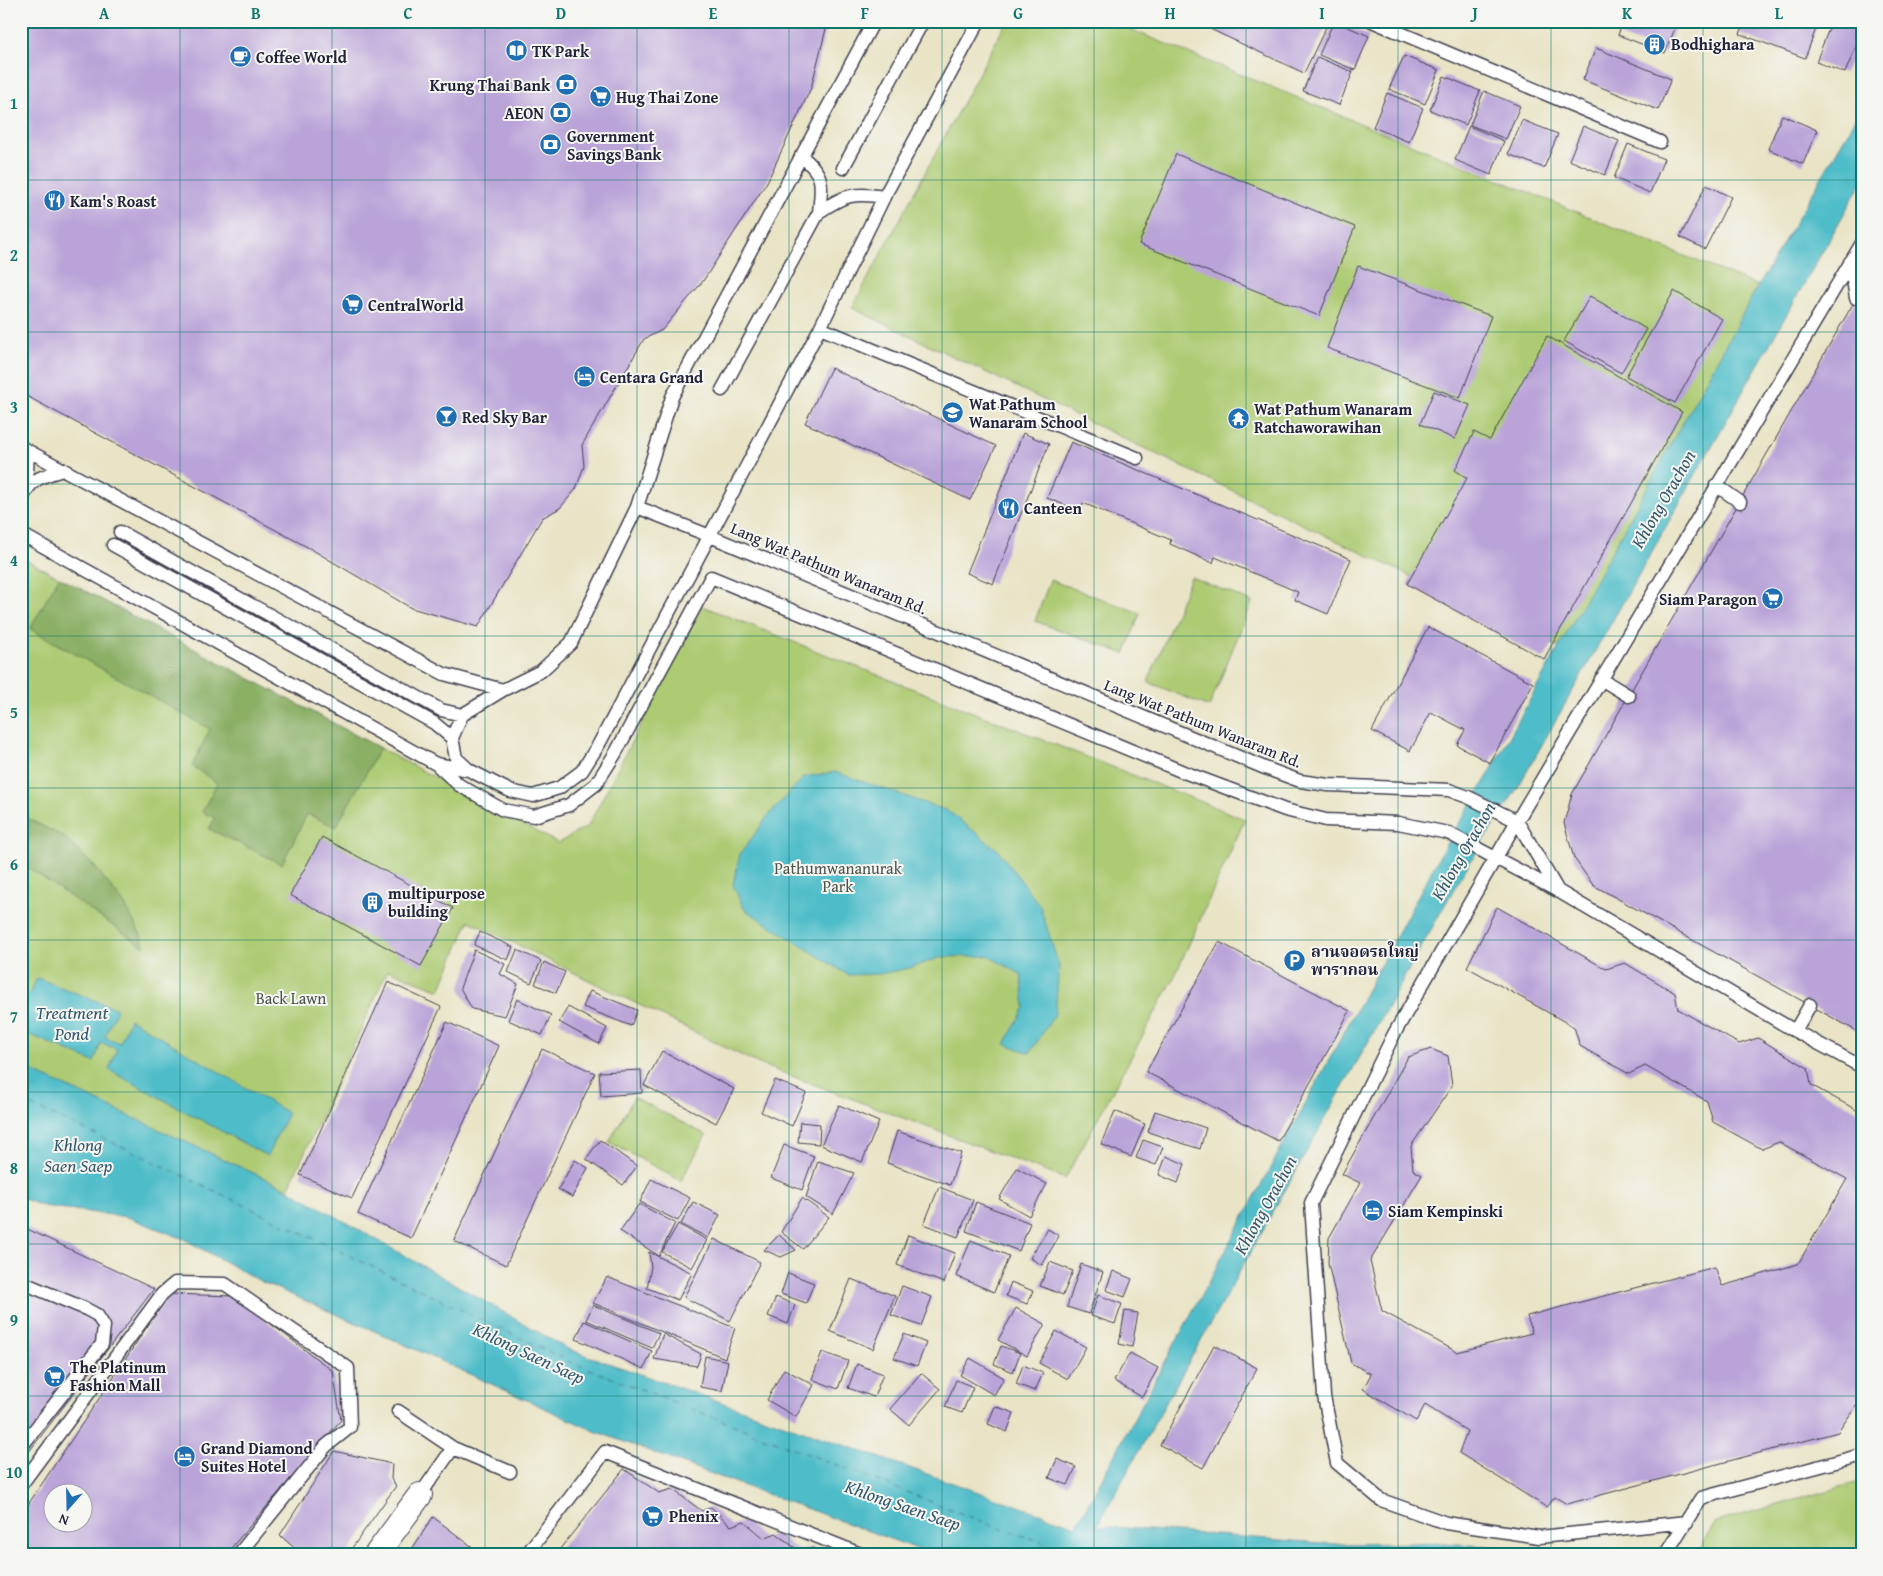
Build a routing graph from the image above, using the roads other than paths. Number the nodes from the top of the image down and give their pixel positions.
1 (874, 21) edge
2 (923, 21) edge
3 (979, 21) edge
4 (1372, 21) edge
5 (1660, 142) dead end
6 (801, 156) junction
7 (843, 168) dead end
8 (884, 197) junction
9 (819, 212) junction
10 (1862, 242) edge
11 (1850, 262) junction
12 (1856, 298) dead end
13 (820, 328) junction
14 (722, 390) dead end
15 (25, 449) edge
16 (1137, 458) dead end
17 (63, 470) junction
18 (1716, 485) junction
19 (21, 488) edge
20 (1740, 502) dead end
21 (21, 503) edge
22 (637, 507) junction
23 (21, 522) edge
24 (120, 532) dead end
25 (25, 536) edge
26 (710, 536) junction
27 (113, 545) dead end
28 (1600, 679) junction
29 (503, 690) junction
30 (1629, 696) dead end
31 (462, 715) junction
32 (452, 738) junction
33 (436, 764) junction
34 (469, 770) junction
35 (1517, 821) junction
36 (1496, 857) junction
37 (1558, 891) junction
38 (1810, 1005) dead end
39 (1795, 1031) junction
40 (1862, 1067) edge
41 (21, 1282) edge
42 (398, 1411) dead end
43 (21, 1447) edge
44 (453, 1448) junction
45 (1862, 1455) edge
46 (510, 1472) dead end
47 (21, 1485) edge
48 (420, 1496) joint
49 (1687, 1522) junction
50 (238, 1555) edge
51 (376, 1555) edge
52 (526, 1555) edge
53 (863, 1555) edge
54 (1665, 1555) edge

1 - 6 lane
2 - 7 lane
3 - 8 lane
4 - 5 lane
6 - 9 lane
6 - 22 lane
8 - 9 lane
8 - 13 lane
9 - 14 lane
10 - 11 lane
11 - 12 lane
11 - 18 lane
13 - 16 lane
13 - 26 lane
15 - 17 lane
15 - 19 lane
17 - 21 lane
17 - 29 lane
18 - 20 lane
18 - 28 lane
22 - 26 lane, Lang Wat Pathum Wanaram Rd.
22 - 29 lane
23 - 25 lane
24 - 31 lane
25 - 33 lane
26 - 34 lane
26 - 35 lane, Lang Wat Pathum Wanaram Rd.
27 - 32 lane
28 - 30 lane
28 - 35 lane
29 - 31 lane
31 - 32 lane
32 - 34 lane
33 - 34 lane
33 - 36 lane
35 - 36 lane
35 - 37 lane
36 - 37 lane
36 - 49 lane
37 - 39 lane
38 - 39 lane
39 - 40 lane
41 - 43 lane
42 - 44 lane
44 - 46 lane
44 - 48 lane
45 - 49 lane
47 - 50 lane
48 - 51 street
49 - 54 lane
52 - 53 lane

